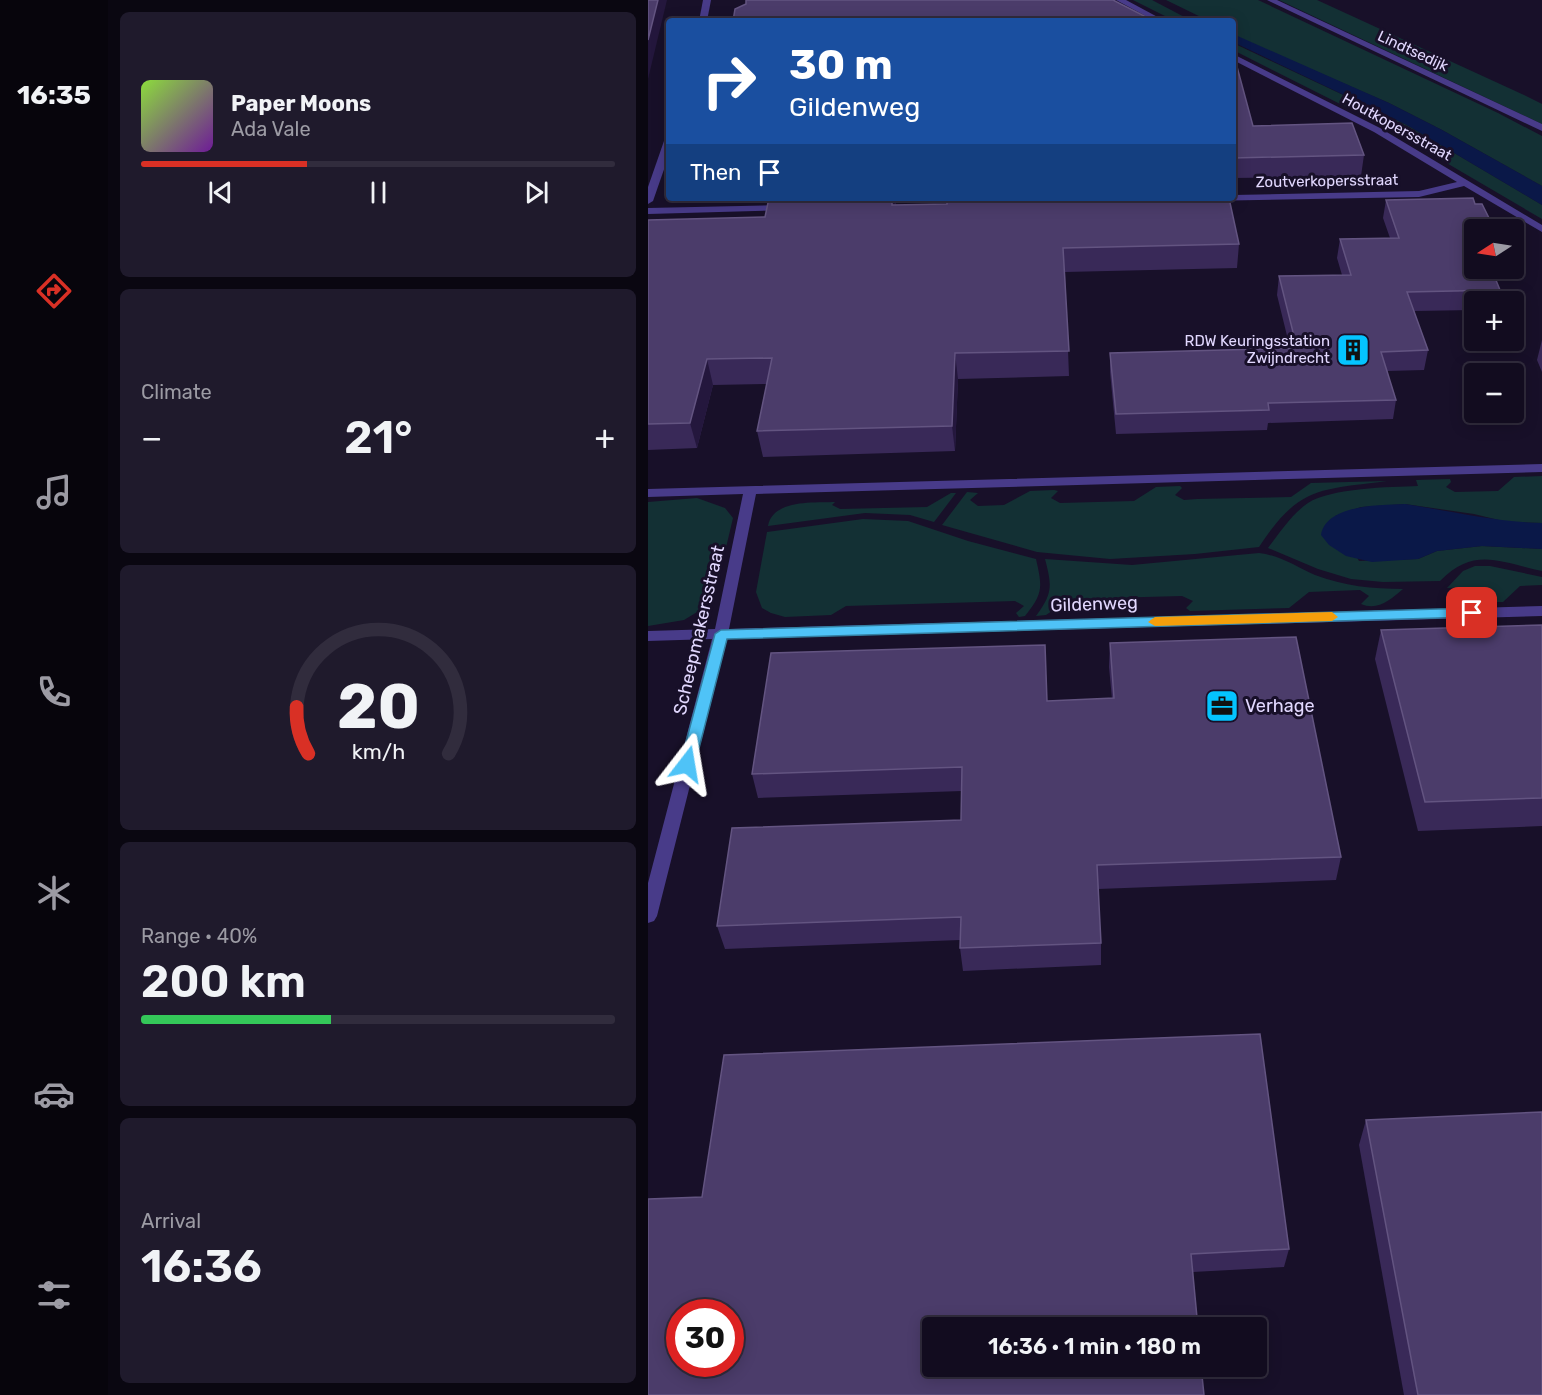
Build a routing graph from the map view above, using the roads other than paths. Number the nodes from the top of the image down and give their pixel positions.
1 (707, 0) edge
2 (1120, 0) edge
3 (1271, 0) edge
4 (704, 18) edge
5 (1155, 18) edge
6 (1236, 59) edge
7 (1542, 128) edge
8 (666, 150) edge
9 (1465, 183) junction
10 (1236, 198) edge
11 (648, 201) edge
12 (802, 208) edge
13 (648, 211) edge
14 (1542, 228) edge
15 (1542, 468) edge
16 (750, 491) junction
17 (648, 493) edge
18 (1542, 610) edge
19 (721, 634) junction
20 (648, 636) edge
21 (648, 916) edge

1 - 4 street
2 - 5 street
3 - 7 street, Lindtsedijk
6 - 9 street, Houtkopersstraat
8 - 11 street
9 - 10 street, Zoutverkopersstraat
9 - 14 street, Houtkopersstraat
12 - 13 street
15 - 16 street
16 - 17 street
16 - 19 street, Scheepmakersstraat
18 - 19 street, Gildenweg
19 - 20 street, Gildenweg
19 - 21 street, Scheepmakersstraat

